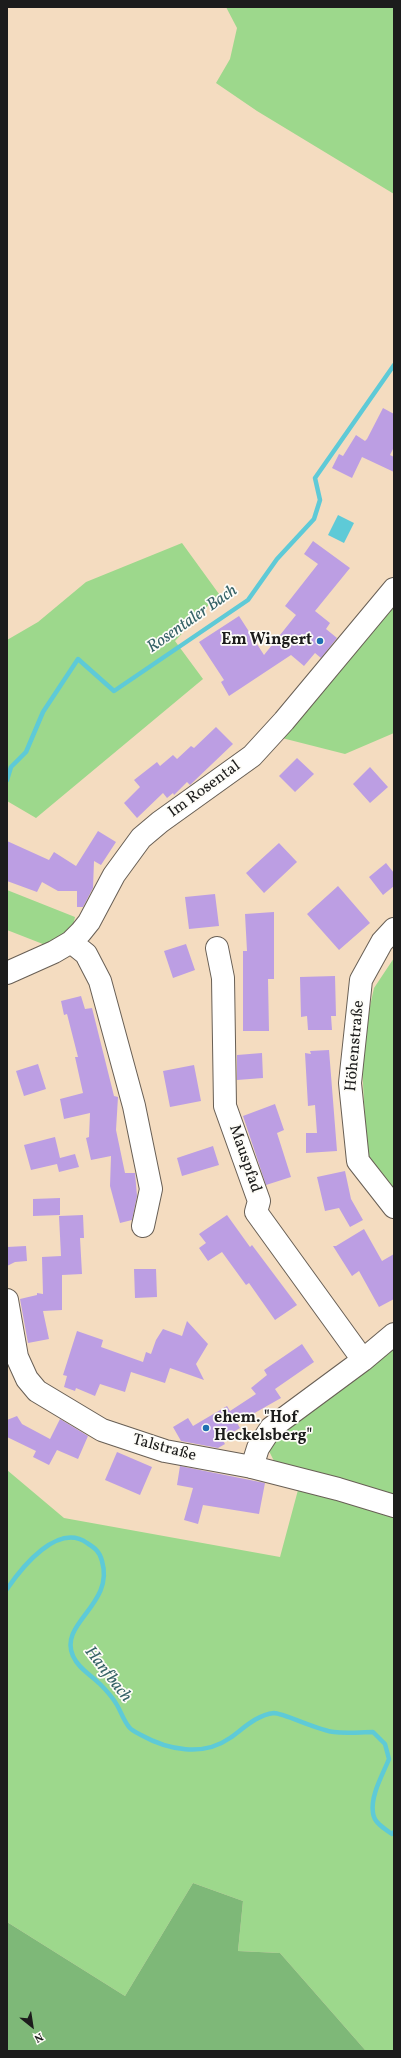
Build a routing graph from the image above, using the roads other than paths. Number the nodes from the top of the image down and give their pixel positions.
1 (394, 589) edge
2 (394, 929) edge
3 (71, 942) junction
4 (217, 948) dead end
5 (7, 973) edge
6 (394, 1208) edge
7 (143, 1226) dead end
8 (7, 1300) edge
9 (394, 1334) edge
10 (363, 1360) junction
11 (252, 1467) junction
12 (394, 1506) edge

1 - 3 street, Im Rosental
2 - 6 street, Höhenstraße
3 - 5 street, Im Rosental
3 - 7 street
4 - 10 street, Mauspfad
8 - 11 street, Talstraße
9 - 10 street
10 - 11 street
11 - 12 street, Talstraße

